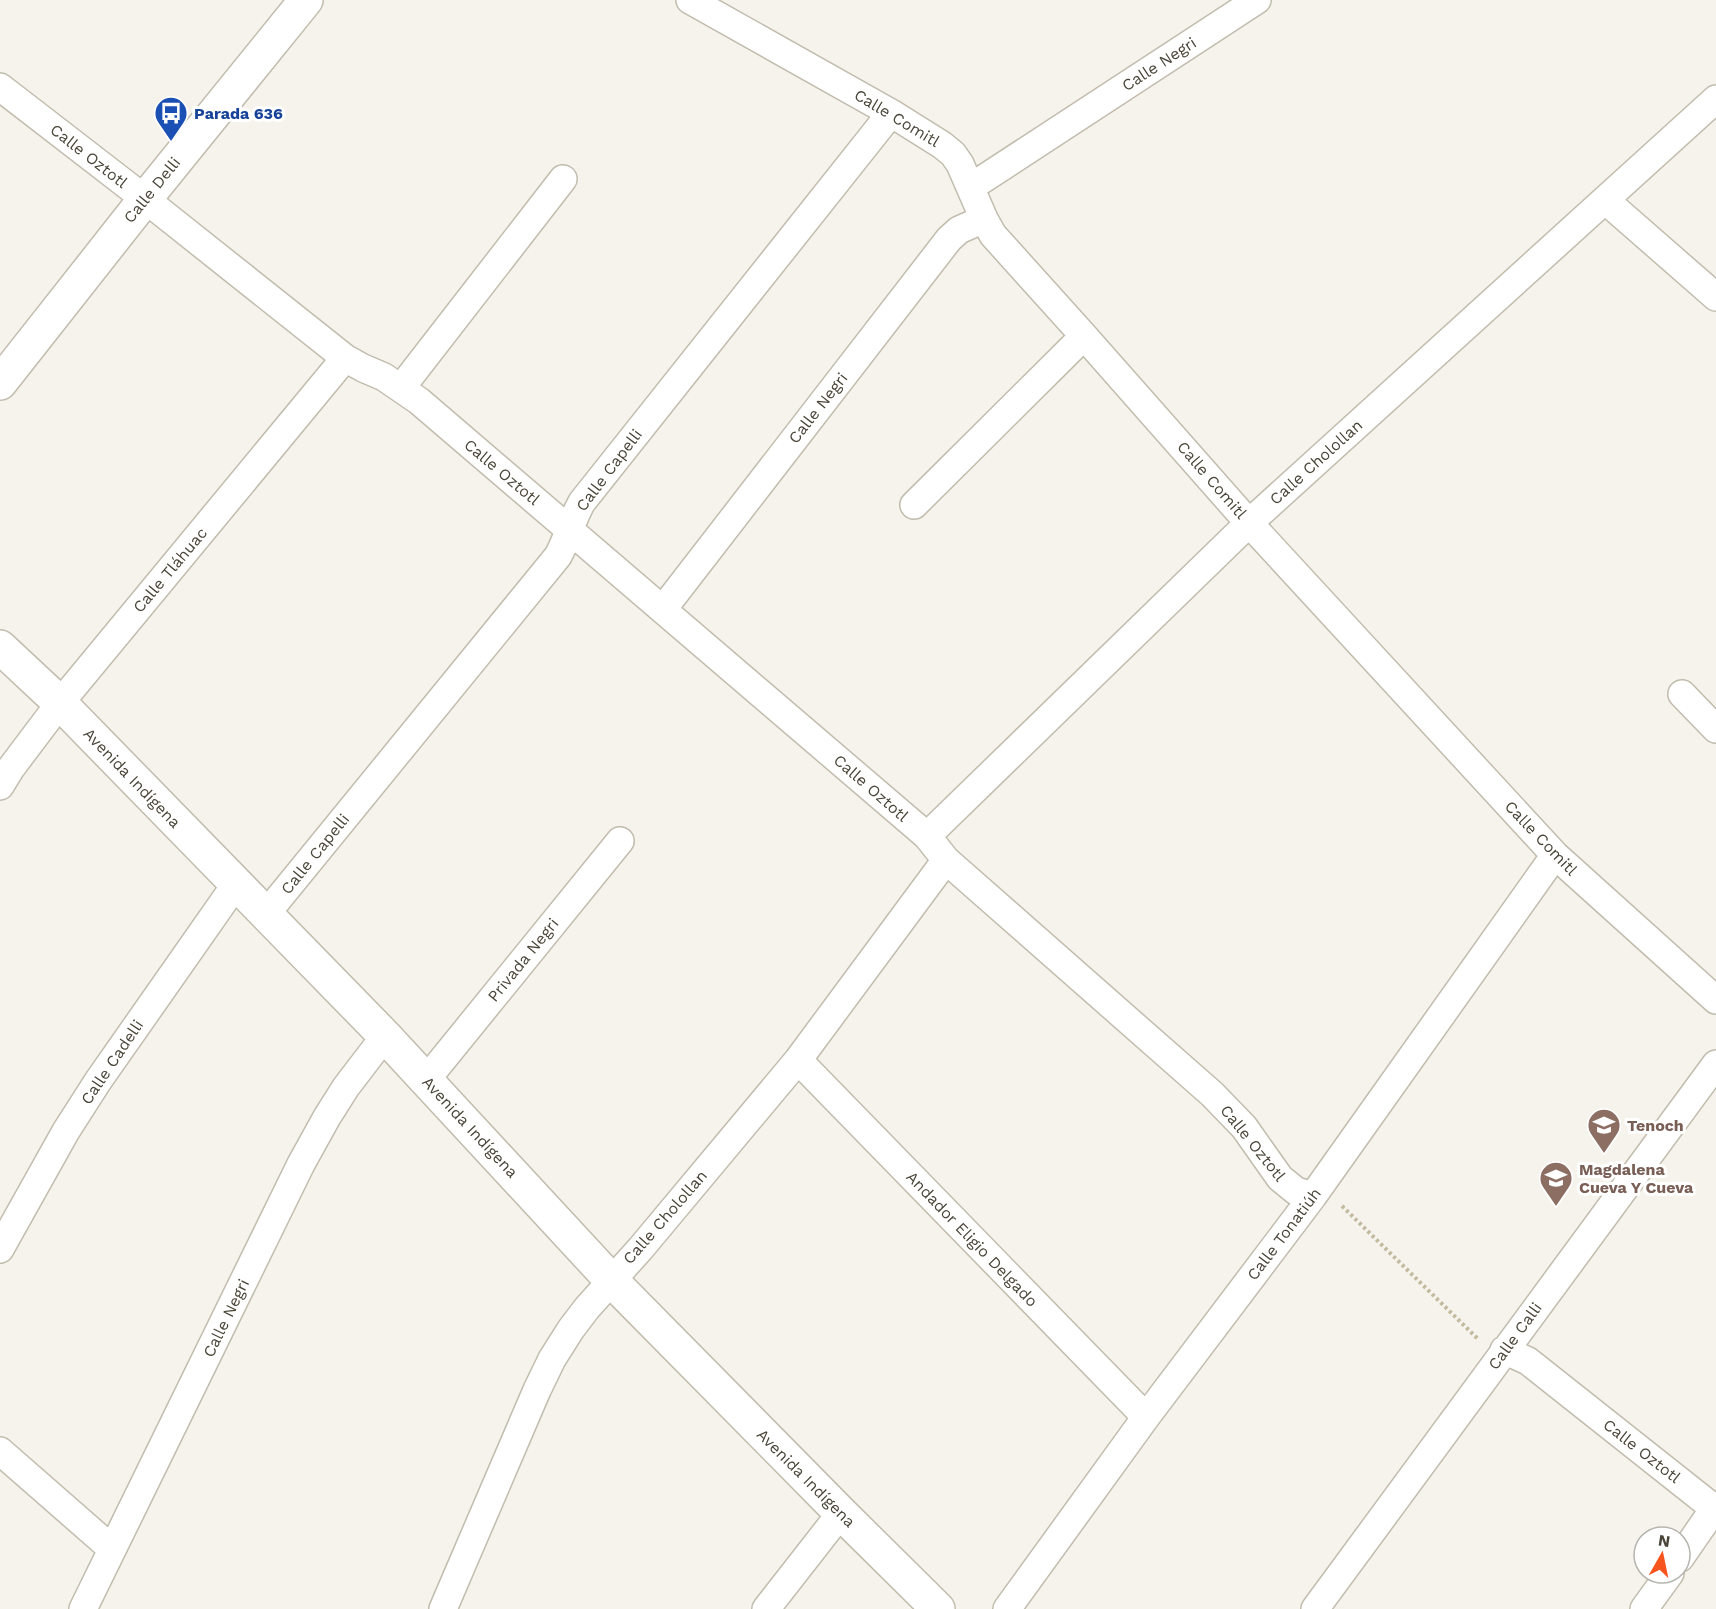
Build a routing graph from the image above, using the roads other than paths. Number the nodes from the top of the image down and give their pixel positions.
1 (306, 0) edge
2 (690, 0) edge
3 (1257, 0) edge
4 (0, 87) edge
5 (1716, 99) edge
6 (891, 113) junction
7 (563, 179) dead end
8 (971, 187) junction
9 (145, 199) junction
10 (1605, 200) junction
11 (984, 219) junction
12 (1716, 297) edge
13 (1084, 336) junction
14 (345, 358) junction
15 (0, 383) edge
16 (401, 388) junction
17 (914, 505) dead end
18 (1249, 523) junction
19 (569, 529) junction
20 (663, 609) junction
21 (0, 647) edge
22 (1682, 694) dead end
23 (60, 703) junction
24 (1716, 729) edge
25 (0, 786) edge
26 (927, 836) junction
27 (620, 841) dead end
28 (1555, 855) junction
29 (946, 860) junction
30 (236, 884) junction
31 (266, 914) junction
32 (1716, 1000) edge
33 (385, 1036) junction
34 (798, 1060) junction
35 (1716, 1064) edge
36 (426, 1080) junction
37 (1313, 1196) junction
38 (0, 1249) edge
39 (611, 1280) junction
40 (1504, 1350) junction
41 (1146, 1417) junction
42 (0, 1451) edge
43 (1716, 1508) edge
44 (841, 1514) junction
45 (1692, 1541) edge
46 (112, 1548) junction
47 (1661, 1585) edge
48 (83, 1609) edge
49 (443, 1609) edge
50 (766, 1609) edge
51 (938, 1609) edge
52 (1007, 1609) edge
53 (1315, 1609) edge
54 (1644, 1609) edge

1 - 9 street, Calle Delli
2 - 6 street, Calle Comitl
3 - 8 street, Calle Negri
4 - 9 street, Calle Oztotl
5 - 10 street, Calle Cholollan
6 - 8 street, Calle Comitl
6 - 19 street, Calle Capelli
7 - 16 street
8 - 11 street, Calle Comitl
9 - 14 street, Calle Oztotl
9 - 15 street, Calle Delli
10 - 12 street
10 - 18 street, Calle Cholollan
11 - 13 street, Calle Comitl
11 - 20 street, Calle Negri
13 - 17 street
13 - 18 street, Calle Comitl
14 - 16 street, Calle Oztotl
14 - 23 street, Calle Tláhuac
16 - 19 street, Calle Oztotl
18 - 26 street, Calle Cholollan
18 - 28 street, Calle Comitl
19 - 20 street, Calle Oztotl
19 - 31 street, Calle Capelli
20 - 26 street, Calle Oztotl
21 - 23 street, Avenida Indígena
22 - 24 street
23 - 25 street, Calle Tláhuac
23 - 30 street, Avenida Indígena
26 - 29 street, Calle Oztotl
27 - 36 street, Privada Negri
28 - 32 street, Calle Comitl
28 - 37 street, Calle Tonatiúh
29 - 34 street, Calle Cholollan
29 - 37 street, Calle Oztotl
30 - 31 street, Avenida Indígena
30 - 38 street, Calle Cadelli
31 - 33 street, Avenida Indígena
33 - 36 street, Avenida Indígena
33 - 46 street, Calle Negri
34 - 39 street, Calle Cholollan
34 - 41 street, Andador Eligio Delgado
35 - 40 street, Calle Calli
36 - 39 street, Avenida Indígena
37 - 41 street, Calle Tonatiúh
39 - 44 street, Avenida Indígena
39 - 49 street, Calle Cholollan
40 - 43 street, Calle Oztotl
40 - 53 street, Calle Calli
41 - 52 street, Calle Tonatiúh
42 - 46 street
43 - 45 street
44 - 50 street
44 - 51 street, Avenida Indígena
46 - 48 street, Calle Negri
47 - 54 street

